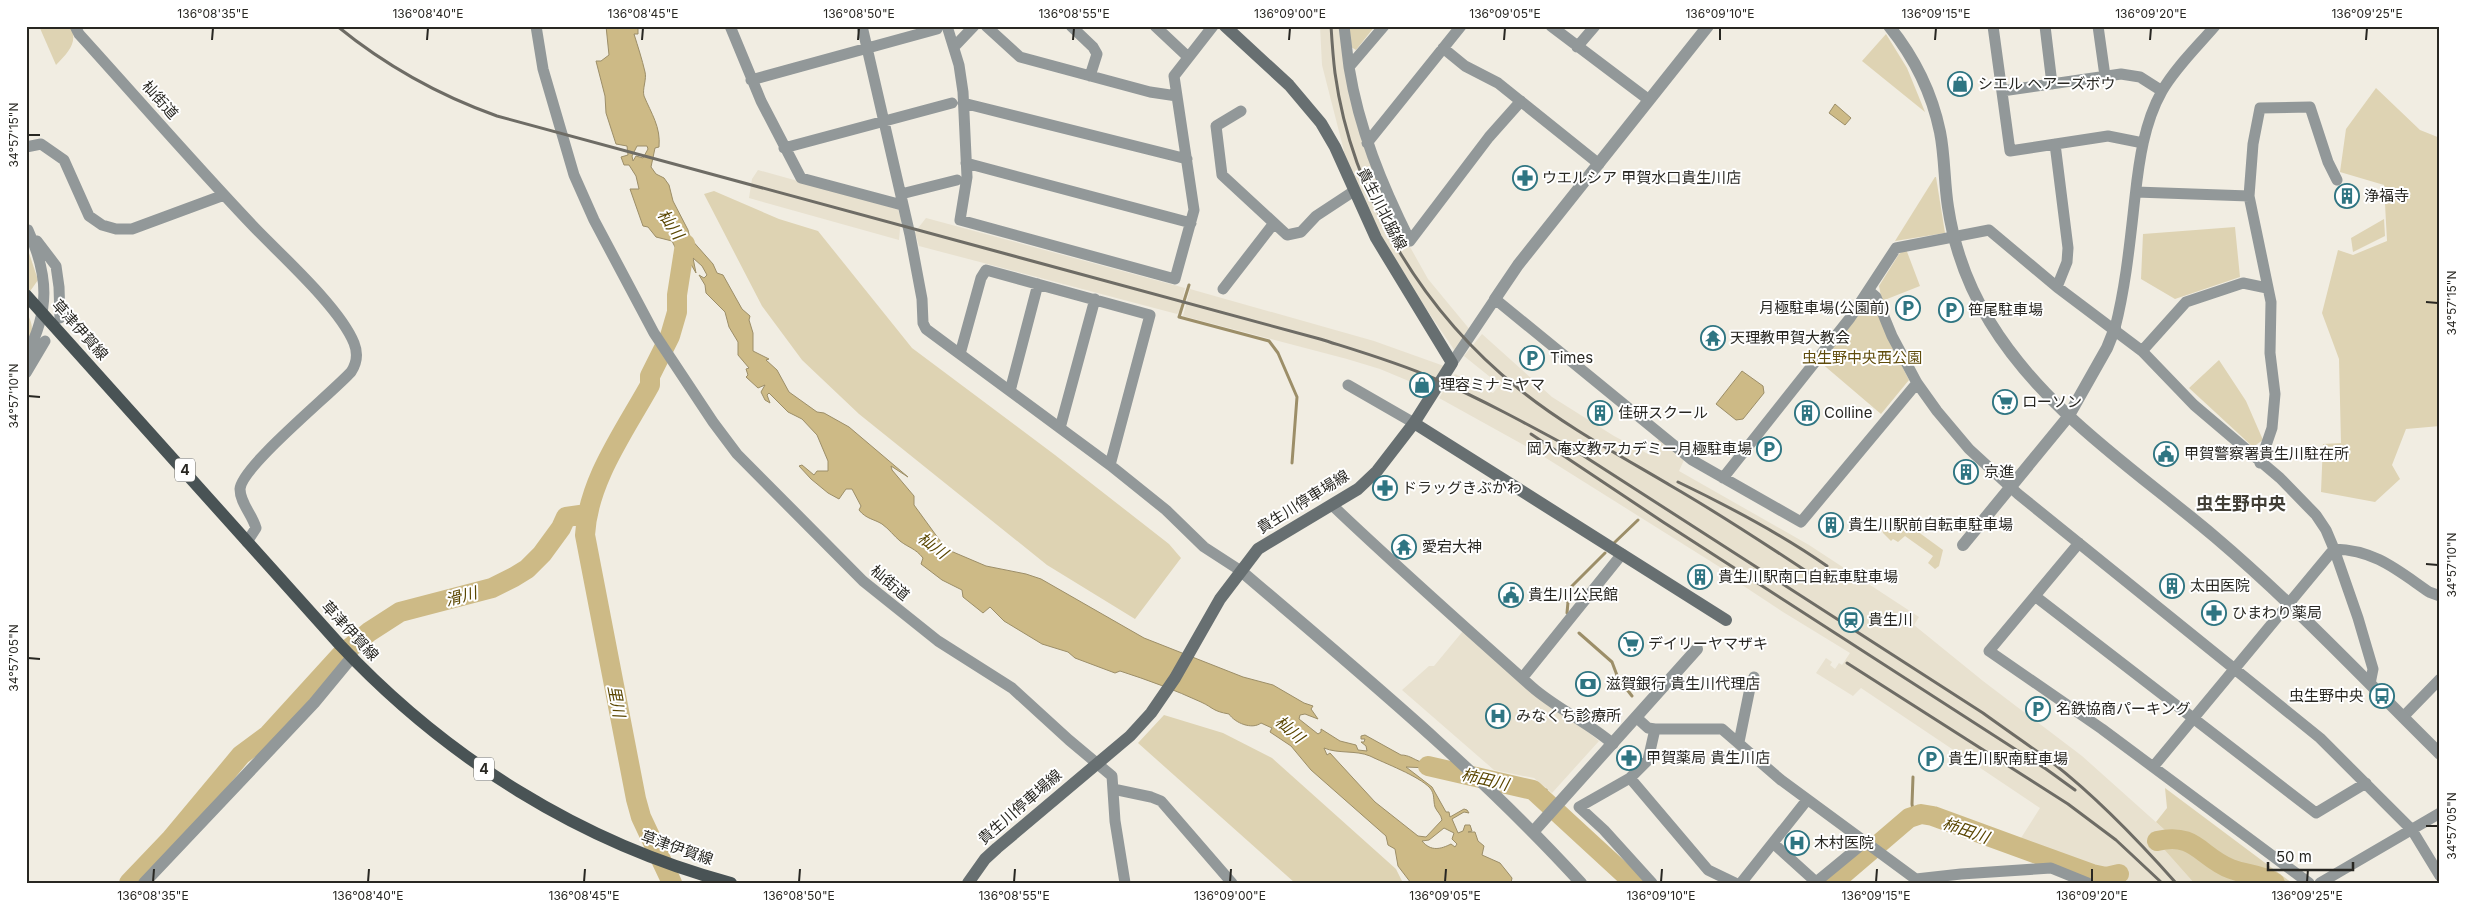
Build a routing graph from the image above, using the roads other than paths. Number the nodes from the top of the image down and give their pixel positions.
1 (75, 26) edge
2 (536, 26) edge
3 (730, 26) edge
4 (862, 26) edge
5 (974, 26) edge
6 (986, 26) edge
7 (1071, 26) edge
8 (1154, 26) edge
9 (1213, 26) edge
10 (1225, 26) edge
11 (1344, 26) edge
12 (1384, 26) edge
13 (1551, 26) edge
14 (1595, 26) edge
15 (1708, 26) edge
16 (1889, 26) edge
17 (1993, 26) edge
18 (2045, 26) edge
19 (2098, 26) edge
20 (2215, 26) edge
21 (942, 28) edge
22 (1457, 28) edge
23 (1900, 32) edge
24 (1577, 47) junction
25 (867, 48) junction
26 (954, 48) junction
27 (1443, 48) junction
28 (1188, 58) junction
29 (1349, 67) junction
30 (1090, 76) junction
31 (2105, 76) junction
32 (751, 80) junction
33 (2052, 84) junction
34 (2002, 91) junction
35 (2162, 91) junction
36 (1177, 96) junction
37 (1649, 100) junction
38 (1520, 101) junction
39 (958, 103) junction
40 (1241, 111) dead end
41 (884, 122) junction
42 (2143, 142) junction
43 (1367, 143) junction
44 (2055, 144) junction
45 (26, 147) edge
46 (784, 148) junction
47 (1186, 159) junction
48 (966, 163) junction
49 (1599, 164) junction
50 (957, 180) dead end
51 (2337, 180) dead end
52 (1354, 191) junction
53 (2136, 192) junction
54 (224, 195) junction
55 (2249, 196) junction
56 (901, 200) junction
57 (1191, 223) junction
58 (1274, 223) junction
59 (27, 228) edge
60 (1954, 236) junction
61 (1038, 284) junction
62 (2057, 287) junction
63 (2267, 288) junction
64 (1223, 289) dead end
65 (1869, 291) junction
66 (26, 295) edge
67 (1095, 299) junction
68 (1495, 299) junction
69 (43, 314) junction
70 (60, 318) dead end
71 (2115, 328) junction
72 (45, 341) dead end
73 (2142, 351) junction
74 (960, 354) junction
75 (26, 356) edge
76 (1452, 363) junction
77 (26, 373) edge
78 (1917, 382) junction
79 (1348, 384) dead end
80 (1010, 391) junction
81 (2068, 417) junction
82 (1414, 423) junction
83 (1060, 428) junction
84 (2260, 463) junction
85 (1110, 465) junction
86 (1723, 478) junction
87 (2010, 487) junction
88 (1332, 505) junction
89 (247, 542) junction
90 (2079, 543) junction
91 (1962, 545) dead end
92 (2334, 549) junction
93 (1622, 554) junction
94 (1241, 571) junction
95 (2035, 596) junction
96 (2440, 596) edge
97 (2288, 605) junction
98 (1726, 620) dead end
99 (1697, 649) dead end
100 (347, 653) junction
101 (2235, 668) junction
102 (1754, 677) dead end
103 (1523, 678) junction
104 (2440, 679) edge
105 (2370, 684) junction
106 (2403, 717) junction
107 (1637, 718) junction
108 (2194, 719) junction
109 (1655, 729) junction
110 (1739, 742) junction
111 (1613, 744) junction
112 (2440, 754) edge
113 (1098, 763) junction
114 (2153, 767) junction
115 (1630, 778) junction
116 (2366, 783) junction
117 (1113, 789) junction
118 (1807, 800) junction
119 (2440, 813) edge
120 (2412, 830) junction
121 (1533, 832) junction
122 (1774, 844) junction
123 (1872, 845) junction
124 (2440, 876) edge
125 (1914, 880) edge
126 (1815, 882) edge
127 (144, 883) edge
128 (730, 883) edge
129 (968, 883) edge
130 (1125, 883) edge
131 (1232, 883) edge
132 (1581, 883) edge
133 (1652, 883) edge
134 (1736, 883) edge
135 (1741, 883) edge
136 (2088, 883) edge
137 (2309, 883) edge
138 (2320, 883) edge

1 - 54 street, 杣街道
2 - 113 street, 杣街道
3 - 32 street
4 - 25 street
5 - 26 street
6 - 30 street
7 - 30 street
8 - 28 street
9 - 28 street
10 - 52 main road, 貴生川北脇線
11 - 29 street
12 - 29 street
13 - 24 street
14 - 24 street
15 - 37 street
16 - 23 street
17 - 34 street
18 - 33 street
19 - 31 street
20 - 35 street
21 - 25 street
21 - 26 street
22 - 27 street
23 - 60 street
24 - 37 street
25 - 32 street
25 - 41 street
26 - 39 street
27 - 38 street
27 - 43 street
28 - 36 street
29 - 43 street
30 - 36 street
31 - 33 street
31 - 35 street
32 - 46 street
33 - 34 street
34 - 44 street
35 - 42 street
36 - 47 street
37 - 49 street
38 - 43 street
38 - 49 street
39 - 41 street
39 - 47 street
39 - 48 street
40 - 58 street
41 - 46 street
41 - 56 street
42 - 44 street
42 - 53 street
44 - 62 street
45 - 54 street
46 - 56 street
47 - 57 street
48 - 57 street
48 - 57 street
49 - 68 street
50 - 56 street
51 - 55 street
52 - 58 street
52 - 76 main road, 貴生川北脇線
53 - 55 street
53 - 71 street
54 - 89 street, 杣街道
55 - 63 street
56 - 74 street
58 - 64 street
59 - 69 street
59 - 70 street
60 - 62 street
60 - 65 street
60 - 81 street
61 - 67 street
61 - 74 street
61 - 80 street
62 - 71 street
63 - 73 street
63 - 84 street
65 - 78 street
65 - 86 street
66 - 69 main road, 草津伊賀線 / 4
67 - 83 street
67 - 85 street
68 - 76 street
68 - 86 street
69 - 75 street
69 - 89 main road, 草津伊賀線 / 4
71 - 73 street
71 - 81 street
72 - 77 street
73 - 84 street
74 - 80 street
76 - 82 main road
78 - 86 street
78 - 87 street
79 - 82 street
80 - 83 street
81 - 87 street
81 - 97 street
82 - 88 main road, 貴生川停車場線
82 - 93 main road
83 - 85 street
84 - 92 street
85 - 94 street
87 - 90 street
87 - 91 street
88 - 94 main road, 貴生川停車場線
88 - 103 street
89 - 100 main road, 草津伊賀線 / 4
90 - 95 street
90 - 101 street
92 - 96 street
92 - 97 street
92 - 105 street
93 - 98 main road
93 - 103 street
94 - 113 main road, 貴生川停車場線
94 - 121 street
95 - 108 street
95 - 114 street
97 - 101 street
97 - 105 street
99 - 107 street
100 - 127 street
100 - 128 main road, 草津伊賀線 / 4
101 - 108 street
101 - 116 street
102 - 110 street
103 - 111 street
104 - 106 street
105 - 106 street
106 - 112 street
107 - 109 street
107 - 111 street
108 - 114 street
108 - 116 street
109 - 110 street
109 - 115 street
110 - 118 street
111 - 121 street
113 - 117 street, 杣街道
113 - 129 main road, 貴生川停車場線
114 - 137 street
115 - 133 street
115 - 134 street
116 - 120 street
117 - 130 street, 杣街道
117 - 131 street
118 - 122 street
118 - 123 street
119 - 120 street
120 - 124 street
120 - 138 street
121 - 132 street
122 - 126 street
122 - 135 street
123 - 125 street
123 - 126 street
125 - 136 street

